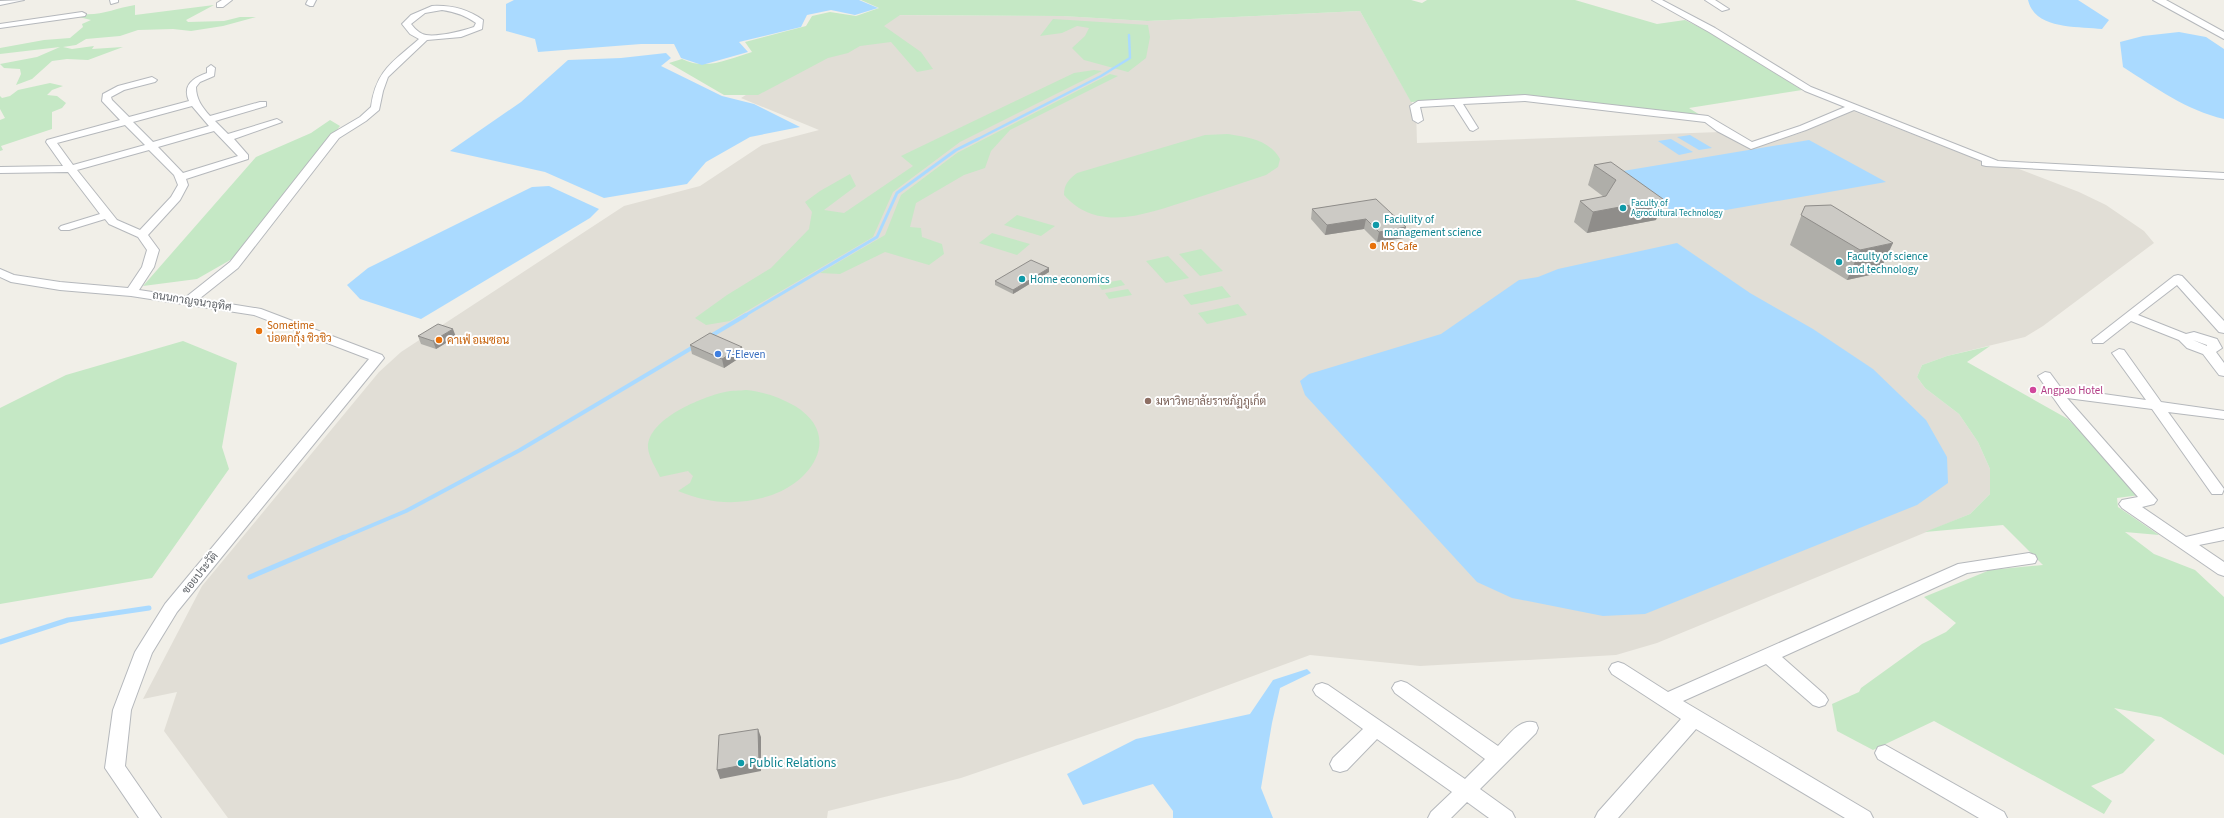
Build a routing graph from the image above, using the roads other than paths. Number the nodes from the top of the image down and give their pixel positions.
1 (20, 0) edge
2 (228, 0) edge
3 (1656, 0) edge
4 (1709, 0) edge
5 (2158, 0) edge
6 (0, 3) edge
7 (220, 5) dead end
8 (1725, 8) dead end
9 (82, 14) dead end
10 (0, 26) edge
11 (2224, 36) edge
12 (425, 38) junction
13 (211, 68) dead end
14 (152, 80) dead end
15 (195, 102) junction
16 (1457, 102) junction
17 (262, 104) dead end
18 (1853, 107) junction
19 (1418, 120) dead end
20 (128, 121) junction
21 (277, 122) dead end
22 (211, 124) junction
23 (1473, 128) dead end
24 (227, 138) junction
25 (152, 145) junction
26 (71, 169) junction
27 (0, 170) edge
28 (180, 176) junction
29 (2224, 176) edge
30 (107, 215) junction
31 (65, 228) dead end
32 (142, 235) junction
33 (0, 273) edge
34 (131, 292) junction
35 (190, 300) junction
36 (2129, 316) junction
37 (2224, 329) edge
38 (2098, 340) dead end
39 (2215, 347) edge
40 (2119, 353) dead end
41 (377, 358) joint
42 (2224, 372) edge
43 (2045, 376) dead end
44 (2056, 392) junction
45 (2157, 406) junction
46 (2224, 415) edge
47 (2217, 490) dead end
48 (2224, 534) edge
49 (2183, 543) junction
50 (2029, 559) dead end
51 (2224, 570) edge
52 (1768, 655) junction
53 (1618, 669) dead end
54 (1401, 688) dead end
55 (1322, 690) dead end
56 (1667, 700) junction
57 (1819, 700) dead end
58 (1694, 718) junction
59 (1529, 728) dead end
60 (1375, 729) junction
61 (1885, 753) dead end
62 (1498, 757) junction
63 (1340, 764) dead end
64 (1466, 790) junction
65 (1856, 816) edge
66 (151, 818) edge
67 (1438, 818) edge
68 (1505, 818) edge
69 (1606, 818) edge
70 (1997, 818) edge

1 - 6 street
2 - 7 street
3 - 18 street
4 - 8 street
5 - 11 street
9 - 10 street
12 - 12 street
12 - 35 street
13 - 15 street
14 - 20 street
15 - 20 street
15 - 22 street
16 - 18 street
16 - 19 street
16 - 23 street
17 - 22 street
18 - 29 street
20 - 25 street
20 - 26 street
21 - 24 street
22 - 24 street
22 - 25 street
24 - 28 street
25 - 26 street
25 - 28 street
26 - 27 street
26 - 30 street
28 - 32 street
30 - 31 street
30 - 32 street
32 - 34 street
33 - 34 street, ถนนกาญจนาอุทิศ
34 - 35 street, ถนนกาญจนาอุทิศ
35 - 41 street, ถนนกาญจนาอุทิศ
36 - 37 street
36 - 38 street
36 - 39 street
39 - 42 street
40 - 45 street
41 - 66 street, ซอยประวัติ
43 - 44 street
44 - 45 street
44 - 49 street
45 - 46 street
45 - 47 street
48 - 49 street
49 - 51 street
50 - 52 street
52 - 56 street
52 - 57 street
53 - 56 street
54 - 62 street
55 - 60 street
56 - 58 street
58 - 65 street
58 - 69 street
59 - 62 street
60 - 63 street
60 - 64 street
61 - 70 street
62 - 64 street
64 - 67 street
64 - 68 street

